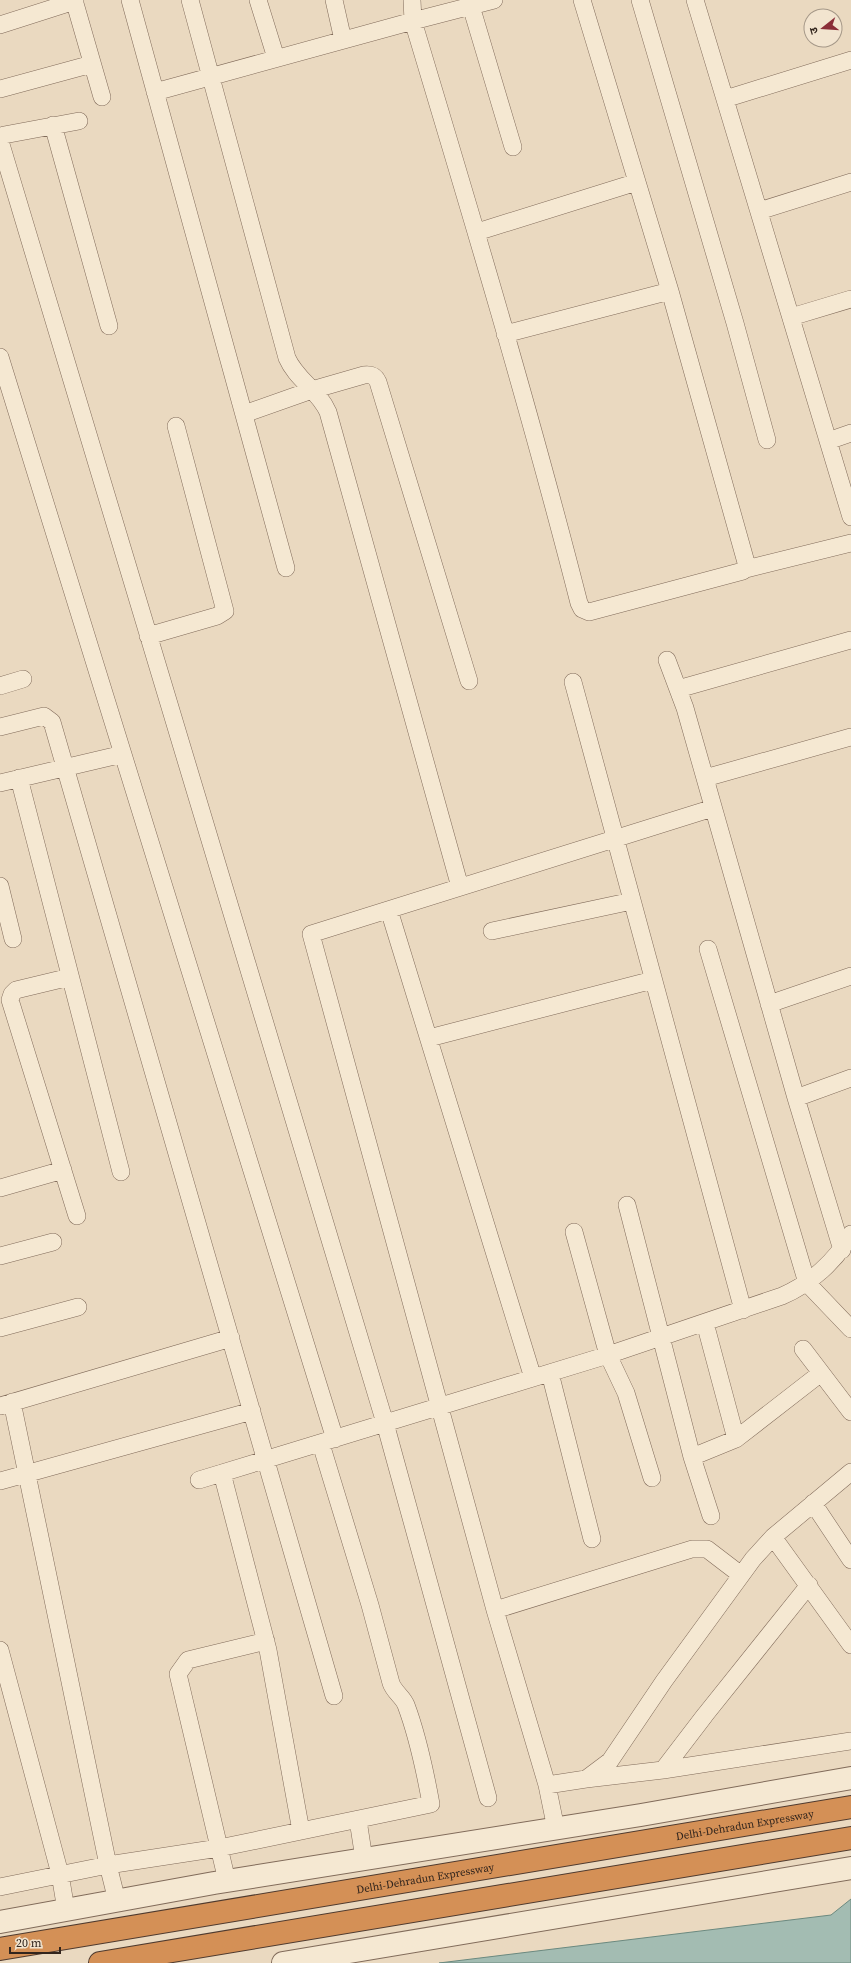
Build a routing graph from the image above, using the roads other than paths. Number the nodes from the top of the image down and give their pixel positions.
1 (130, 0) edge
2 (190, 0) edge
3 (258, 0) edge
4 (334, 0) edge
5 (412, 0) edge
6 (494, 0) edge
7 (582, 0) edge
8 (640, 0) edge
9 (695, 0) edge
10 (75, 1) edge
11 (471, 6) junction
12 (413, 21) junction
13 (0, 25) edge
14 (343, 40) junction
15 (276, 58) junction
16 (851, 60) edge
17 (92, 64) junction
18 (210, 76) junction
19 (0, 89) edge
20 (156, 92) junction
21 (102, 97) dead end
22 (725, 99) junction
23 (78, 121) dead end
24 (53, 125) junction
25 (513, 147) dead end
26 (5, 177) edge
27 (637, 182) junction
28 (851, 182) edge
29 (759, 211) junction
30 (477, 232) junction
31 (670, 291) junction
32 (851, 299) edge
33 (791, 316) junction
34 (109, 326) dead end
35 (505, 334) junction
36 (0, 357) edge
37 (312, 390) junction
38 (244, 414) junction
39 (176, 426) dead end
40 (851, 433) edge
41 (767, 440) dead end
42 (828, 441) junction
43 (851, 517) edge
44 (851, 543) edge
45 (286, 568) dead end
46 (746, 569) junction
47 (148, 636) junction
48 (851, 640) edge
49 (667, 660) dead end
50 (23, 679) dead end
51 (469, 681) dead end
52 (573, 682) dead end
53 (0, 686) edge
54 (678, 689) junction
55 (0, 727) edge
56 (851, 737) edge
57 (123, 754) junction
58 (67, 768) junction
59 (19, 778) junction
60 (705, 778) junction
61 (0, 783) edge
62 (713, 808) junction
63 (615, 839) junction
64 (0, 886) edge
65 (460, 888) junction
66 (632, 901) junction
67 (389, 910) junction
68 (492, 931) dead end
69 (13, 939) dead end
70 (708, 949) dead end
71 (851, 976) edge
72 (70, 977) junction
73 (653, 980) junction
74 (769, 1004) junction
75 (428, 1038) junction
76 (851, 1078) edge
77 (796, 1098) junction
78 (63, 1170) junction
79 (121, 1172) dead end
80 (0, 1188) edge
81 (627, 1205) dead end
82 (77, 1216) dead end
83 (574, 1232) dead end
84 (851, 1234) edge
85 (53, 1242) dead end
86 (842, 1250) junction
87 (0, 1256) edge
88 (807, 1283) junction
89 (78, 1307) dead end
90 (742, 1310) junction
91 (705, 1323) junction
92 (0, 1328) edge
93 (851, 1329) edge
94 (662, 1337) junction
95 (231, 1338) junction
96 (803, 1349) dead end
97 (608, 1356) junction
98 (550, 1373) junction
99 (821, 1374) junction
100 (533, 1378) junction
101 (6, 1404) edge
102 (439, 1407) junction
103 (252, 1411) junction
104 (851, 1412) edge
105 (385, 1423) junction
106 (736, 1439) junction
107 (328, 1441) junction
108 (692, 1458) junction
109 (266, 1460) junction
110 (851, 1472) edge
111 (222, 1473) junction
112 (26, 1474) junction
113 (652, 1478) dead end
114 (200, 1480) dead end
115 (0, 1481) edge
116 (813, 1503) junction
117 (711, 1516) dead end
118 (773, 1537) junction
119 (592, 1539) dead end
120 (851, 1560) edge
121 (742, 1574) junction
122 (808, 1585) junction
123 (494, 1610) junction
124 (266, 1641) junction
125 (851, 1645) edge
126 (0, 1650) edge
127 (334, 1696) dead end
128 (851, 1742) edge
129 (663, 1770) junction
130 (851, 1778) edge
131 (586, 1779) junction
132 (548, 1789) junction
133 (488, 1798) dead end
134 (851, 1807) edge
135 (555, 1821) junction
136 (359, 1823) junction
137 (301, 1831) junction
138 (851, 1838) edge
139 (220, 1851) junction
140 (363, 1852) junction
141 (108, 1867) junction
142 (851, 1868) edge
143 (226, 1876) junction
144 (60, 1877) junction
145 (0, 1887) edge
146 (116, 1894) junction
147 (65, 1904) junction
148 (0, 1922) edge
149 (0, 1949) edge
150 (100, 1963) edge
151 (283, 1963) edge

1 - 20 street
2 - 18 street
3 - 15 street
4 - 14 street
5 - 12 street
6 - 11 street
7 - 27 street
8 - 41 street
9 - 22 street
10 - 13 street
10 - 17 street
11 - 12 street
11 - 25 street
12 - 14 street
12 - 30 street
14 - 15 street
15 - 18 street
16 - 22 street
17 - 19 street
17 - 21 street
18 - 20 street
18 - 37 street
20 - 38 street
22 - 29 street
23 - 24 street
24 - 26 street
24 - 34 street
26 - 47 street
27 - 30 street
27 - 31 street
28 - 29 street
29 - 33 street
30 - 35 street
31 - 35 street
31 - 46 street
32 - 33 street
33 - 42 street
35 - 46 street
36 - 57 street
37 - 38 street
37 - 51 street
37 - 65 street
38 - 45 street
39 - 47 street
40 - 42 street
42 - 43 street
44 - 46 street
47 - 105 street
48 - 54 street
49 - 54 street
50 - 53 street
52 - 63 street
54 - 60 street
55 - 58 street
56 - 60 street
57 - 58 street
57 - 107 street
58 - 59 street
58 - 95 street
59 - 61 street
59 - 72 street
60 - 62 street
62 - 63 street
62 - 74 street
63 - 65 street
63 - 66 street
64 - 69 street
65 - 67 street
66 - 68 street
66 - 73 street
67 - 75 street
67 - 102 street
70 - 88 street
71 - 74 street
72 - 78 street
72 - 79 street
73 - 75 street
73 - 90 street
74 - 77 street
75 - 100 street
76 - 77 street
77 - 86 street
78 - 80 street
78 - 82 street
81 - 94 street
83 - 97 street
84 - 86 street
85 - 87 street
86 - 88 street
88 - 90 street
88 - 93 street
89 - 92 street
90 - 91 street
91 - 94 street
91 - 106 street
94 - 97 street
94 - 108 street
95 - 101 street
95 - 103 street
96 - 99 street
97 - 98 street
97 - 113 street
98 - 100 street
98 - 119 street
99 - 104 street
99 - 106 street
100 - 102 street
101 - 112 street
102 - 105 street
102 - 123 street
103 - 109 street
103 - 112 street
105 - 107 street
105 - 133 street
106 - 108 street
107 - 109 street
107 - 136 street
108 - 117 street
109 - 111 street
109 - 127 street
110 - 116 street
111 - 114 street
111 - 124 street
112 - 115 street
112 - 141 street
116 - 118 street
116 - 120 street
118 - 121 street
118 - 122 street
121 - 123 street
121 - 131 street
122 - 125 street
122 - 129 street
123 - 132 street
124 - 137 street
124 - 139 street
126 - 144 street
128 - 129 street
129 - 131 street
130 - 135 street
131 - 132 street
132 - 135 street
134 - 149 highway, Delhi-Dehradun Expressway
135 - 140 street
136 - 137 street
136 - 140 street
137 - 139 street
138 - 150 highway
139 - 141 street
139 - 143 street
140 - 143 street
141 - 144 street
141 - 146 street
142 - 151 street
143 - 146 street
144 - 145 street
144 - 147 street
146 - 147 street
147 - 148 street

